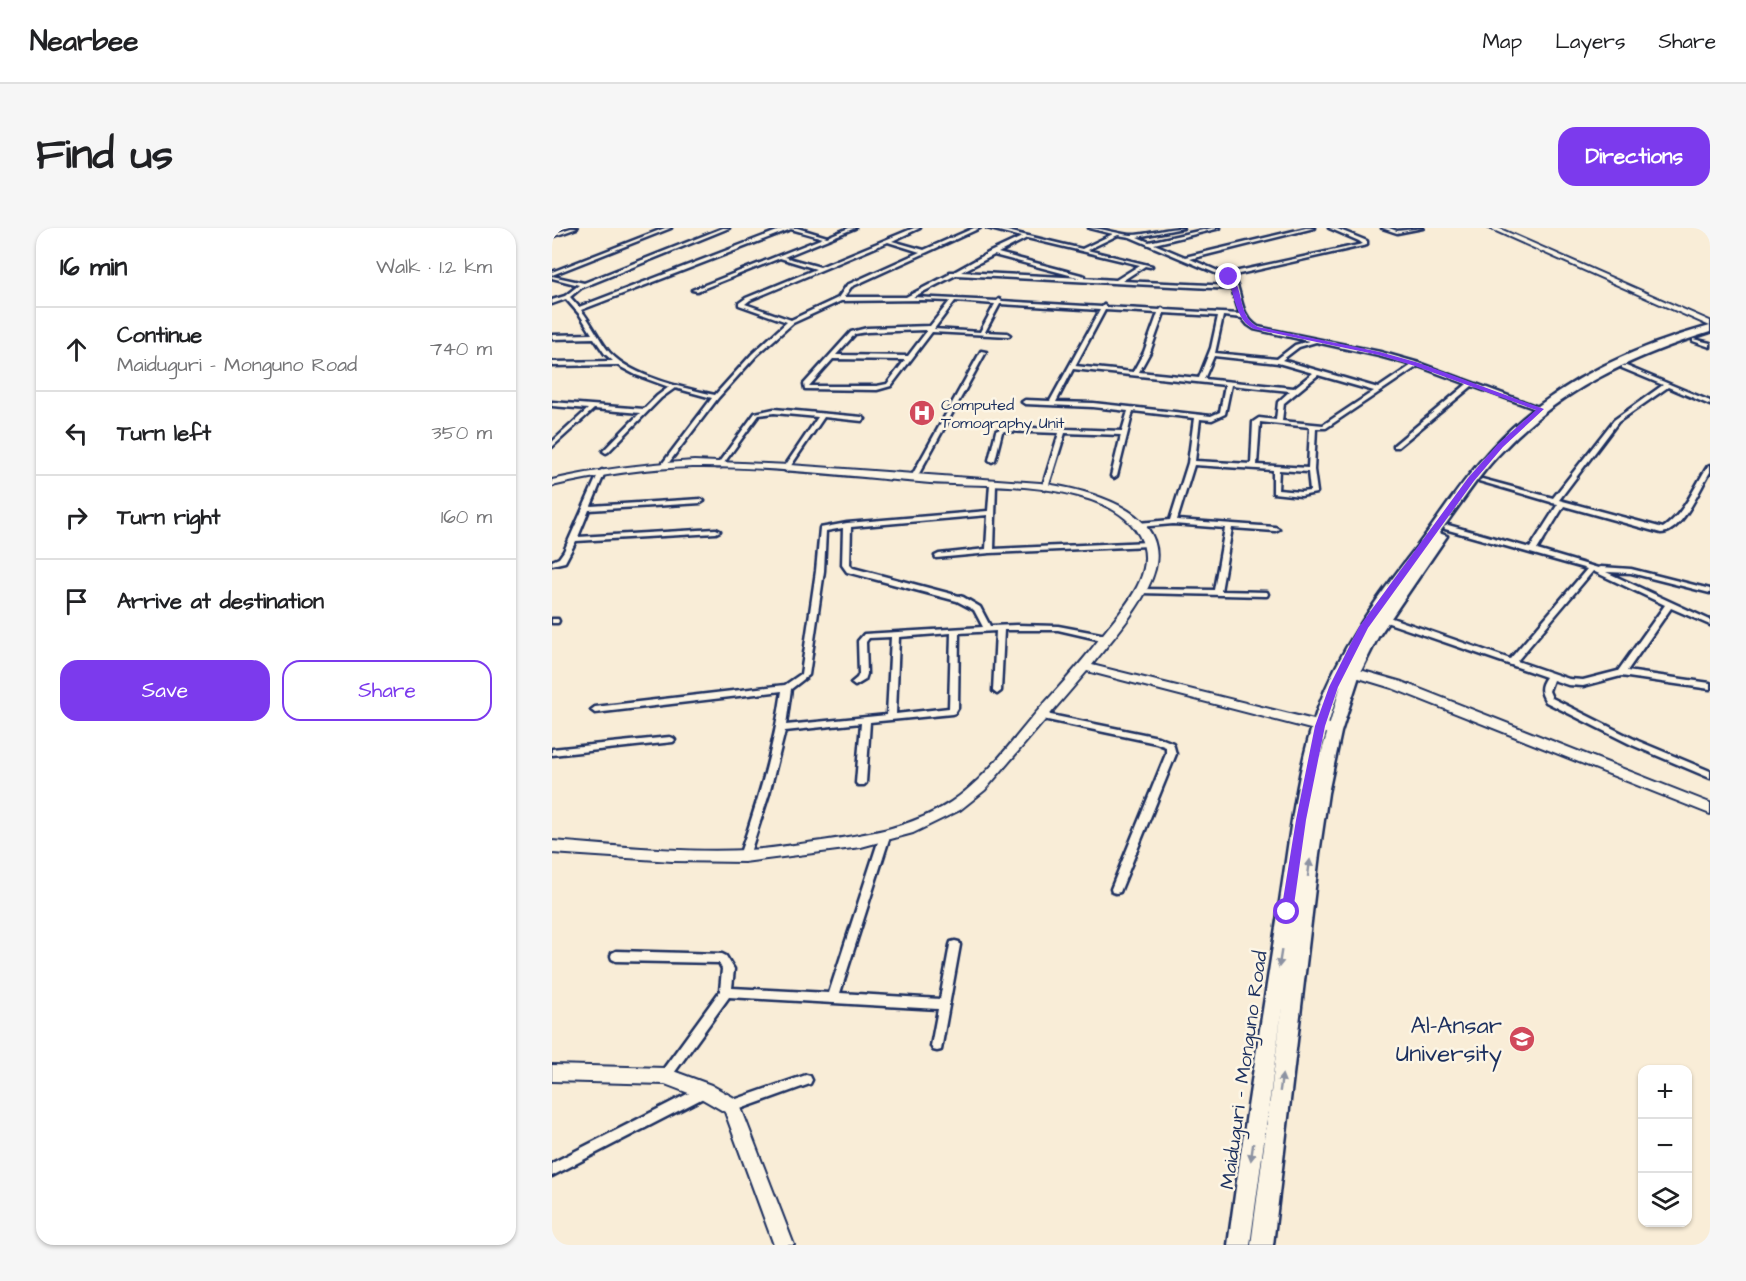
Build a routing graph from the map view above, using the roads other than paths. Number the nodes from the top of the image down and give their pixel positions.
1 (575, 228) edge
2 (669, 228) edge
3 (728, 228) edge
4 (790, 228) edge
5 (853, 228) edge
6 (918, 228) edge
7 (978, 228) edge
8 (989, 228) edge
9 (1091, 228) edge
10 (1181, 228) edge
11 (1218, 228) edge
12 (1312, 228) edge
13 (1331, 228) edge
14 (1384, 228) edge
15 (1421, 228) edge
16 (1492, 228) edge
17 (1499, 228) edge
18 (1116, 234) junction
19 (552, 236) edge
20 (1131, 236) junction
21 (1026, 237) junction
22 (828, 238) junction
23 (888, 241) junction
24 (1151, 243) junction
25 (1083, 250) junction
26 (925, 252) junction
27 (992, 253) junction
28 (780, 258) junction
29 (1187, 258) junction
30 (821, 269) junction
31 (952, 273) junction
32 (552, 275) edge
33 (1226, 275) junction
34 (1100, 282) junction
35 (1116, 282) junction
36 (584, 285) junction
37 (1235, 288) junction
38 (695, 290) dead end
39 (567, 297) junction
40 (906, 298) junction
41 (840, 299) junction
42 (953, 300) junction
43 (999, 301) junction
44 (552, 302) edge
45 (1104, 307) junction
46 (579, 309) junction
47 (1162, 310) junction
48 (1221, 314) junction
49 (1242, 316) junction
50 (791, 322) junction
51 (1710, 322) edge
52 (930, 329) junction
53 (1710, 329) edge
54 (982, 333) junction
55 (1710, 334) edge
56 (1007, 335) dead end
57 (594, 336) junction
58 (552, 337) edge
59 (1318, 340) junction
60 (1695, 340) junction
61 (1710, 345) edge
62 (983, 352) dead end
63 (1211, 354) junction
64 (830, 357) junction
65 (908, 358) junction
66 (1278, 360) junction
67 (618, 363) junction
68 (552, 364) edge
69 (1417, 364) junction
70 (1072, 367) junction
71 (1624, 367) junction
72 (1318, 372) junction
73 (1135, 374) junction
74 (1201, 380) junction
75 (1228, 383) junction
76 (1471, 384) junction
77 (1667, 385) junction
78 (674, 386) junction
79 (1294, 390) junction
80 (1378, 390) junction
81 (716, 397) junction
82 (1025, 402) dead end
83 (1052, 403) junction
84 (1710, 403) edge
85 (552, 404) edge
86 (592, 407) junction
87 (1131, 409) junction
88 (1541, 409) junction
89 (644, 411) junction
90 (822, 416) junction
91 (1197, 418) junction
92 (862, 419) dead end
93 (1279, 421) junction
94 (1313, 425) junction
95 (1063, 429) junction
96 (1124, 433) junction
97 (552, 445) edge
98 (1396, 446) dead end
99 (606, 451) dead end
100 (992, 460) dead end
101 (1191, 463) junction
102 (665, 464) junction
103 (719, 466) junction
104 (1254, 466) junction
105 (1710, 467) edge
106 (1276, 468) junction
107 (786, 469) junction
108 (1311, 470) junction
109 (602, 472) junction
110 (1114, 476) dead end
111 (1707, 477) edge
112 (913, 478) junction
113 (1482, 481) junction
114 (552, 483) edge
115 (993, 484) junction
116 (1045, 488) junction
117 (701, 501) dead end
118 (1558, 503) junction
119 (587, 508) junction
120 (991, 513) junction
121 (1173, 522) junction
122 (847, 525) junction
123 (1139, 525) junction
124 (1229, 526) junction
125 (1448, 527) junction
126 (1275, 529) dead end
127 (716, 531) dead end
128 (574, 539) junction
129 (1149, 544) junction
130 (1533, 550) junction
131 (990, 551) junction
132 (939, 556) dead end
133 (552, 563) edge
134 (1592, 568) junction
135 (1140, 591) junction
136 (1710, 591) edge
137 (1217, 593) junction
138 (1264, 594) dead end
139 (1670, 604) junction
140 (1383, 618) junction
141 (1710, 623) edge
142 (1000, 628) junction
143 (987, 629) junction
144 (955, 631) junction
145 (895, 634) junction
146 (1106, 638) junction
147 (1512, 662) junction
148 (1085, 667) junction
149 (1353, 672) junction
150 (1621, 673) junction
151 (1550, 677) junction
152 (855, 683) dead end
153 (1710, 686) edge
154 (787, 688) junction
155 (997, 691) dead end
156 (595, 710) dead end
157 (1041, 716) junction
158 (891, 717) junction
159 (866, 718) junction
160 (782, 728) junction
161 (1327, 728) junction
162 (670, 740) dead end
163 (552, 752) edge
164 (1710, 775) edge
165 (861, 783) dead end
166 (1710, 809) edge
167 (884, 839) junction
168 (552, 847) edge
169 (744, 856) junction
170 (1116, 889) dead end
171 (955, 945) dead end
172 (616, 956) dead end
173 (726, 992) junction
174 (834, 996) junction
175 (943, 1004) junction
176 (937, 1046) dead end
177 (552, 1073) edge
178 (665, 1076) junction
179 (806, 1080) dead end
180 (705, 1091) junction
181 (732, 1106) junction
182 (552, 1170) edge
183 (784, 1245) edge
184 (1239, 1245) edge
185 (1262, 1245) edge

1 - 19 street
2 - 32 street
3 - 36 street
4 - 22 street
4 - 46 street
5 - 22 street
6 - 23 street
7 - 26 street
8 - 21 street
9 - 18 street
10 - 20 street
11 - 24 street
12 - 29 street
13 - 33 street
14 - 15 street
16 - 51 street
17 - 51 street
18 - 20 street
18 - 25 street
20 - 24 street
21 - 25 street
21 - 27 street
22 - 28 street
23 - 26 street
23 - 30 street
24 - 29 street
25 - 35 street
26 - 41 street
27 - 31 street
27 - 34 street
28 - 30 street
28 - 38 street
29 - 33 street
30 - 50 street
31 - 34 street
31 - 40 street
32 - 36 street
33 - 37 street
34 - 35 street
35 - 37 street
36 - 39 street
37 - 49 street
39 - 44 street
39 - 46 street
40 - 41 street
40 - 42 street
41 - 50 street
42 - 43 street
42 - 52 street
43 - 45 street
43 - 54 street
45 - 47 street
45 - 70 street
46 - 57 street
47 - 48 street
47 - 73 street
48 - 49 street
48 - 63 street
49 - 59 street
50 - 81 street
52 - 54 street
52 - 64 street
52 - 65 street
53 - 88 main road, Maiduguri - Monguno Road
54 - 56 street
55 - 60 main road, Maiduguri - Monguno Road
57 - 58 street
57 - 67 street
59 - 66 street
59 - 69 street
60 - 61 street
60 - 71 main road, Maiduguri - Monguno Road
62 - 112 street
63 - 66 street
63 - 74 street
64 - 65 street
64 - 65 street
66 - 72 street
67 - 68 street
67 - 78 street
69 - 76 street
69 - 80 street
70 - 73 street
70 - 83 street
71 - 77 street
71 - 113 main road, Maiduguri - Monguno Road
72 - 79 street
72 - 80 street
73 - 74 street
74 - 75 street
75 - 79 street
75 - 91 street
76 - 88 street
76 - 98 street
77 - 84 street
77 - 118 street
78 - 81 street
78 - 89 street
79 - 93 street
80 - 94 street
81 - 102 street
82 - 83 street
83 - 87 street
85 - 86 street
86 - 89 street
86 - 97 street
87 - 91 street
87 - 96 street
88 - 161 main road, Maiduguri - Monguno Road
89 - 99 street
90 - 92 street
90 - 103 street
90 - 107 street
91 - 101 street
93 - 94 street
93 - 104 street
94 - 108 street
95 - 96 street
95 - 100 street
95 - 116 street
96 - 110 street
101 - 104 street
101 - 121 street
102 - 103 street
102 - 109 street
103 - 107 street
104 - 106 street
105 - 111 street
106 - 108 street
106 - 108 street
107 - 112 street
109 - 114 street
109 - 119 street
111 - 118 street
112 - 115 street
113 - 118 street
113 - 125 main road, Maiduguri - Monguno Road
115 - 116 street
115 - 120 street
116 - 123 street
117 - 119 street
118 - 130 street
119 - 128 street
120 - 122 street
120 - 131 street
121 - 123 street
121 - 124 street
122 - 143 street
122 - 154 street
123 - 129 street
124 - 126 street
124 - 137 street
125 - 130 street
125 - 140 main road, Maiduguri - Monguno Road
127 - 128 street
128 - 133 street
129 - 131 street
129 - 135 street
130 - 134 street
131 - 132 street
134 - 136 street
134 - 139 street
134 - 147 street
135 - 137 street
135 - 146 street
137 - 138 street
139 - 141 street
139 - 150 street
140 - 147 street
140 - 149 main road, Maiduguri - Monguno Road
142 - 143 street
142 - 146 street
142 - 155 street
143 - 144 street
144 - 145 street
144 - 158 street
145 - 152 street
145 - 158 street
146 - 148 street
147 - 151 street
148 - 157 street
148 - 161 street
149 - 161 main road, Maiduguri - Monguno Road
149 - 166 street
150 - 151 street
150 - 153 street
151 - 164 street
154 - 156 street
154 - 160 street
157 - 167 street
157 - 170 street
158 - 159 street
159 - 160 street
159 - 165 street
160 - 169 street
161 -> 184 main road, Maiduguri - Monguno Road
185 -> 161 main road, Maiduguri - Monguno Road
162 - 163 street
167 - 169 street
167 - 174 street
168 - 169 street
171 - 175 street
172 - 173 street
173 - 174 street
173 - 178 street
174 - 175 street
175 - 176 street
177 - 178 street
178 - 180 street
179 - 181 street
180 - 181 street
180 - 182 street
181 - 183 street

